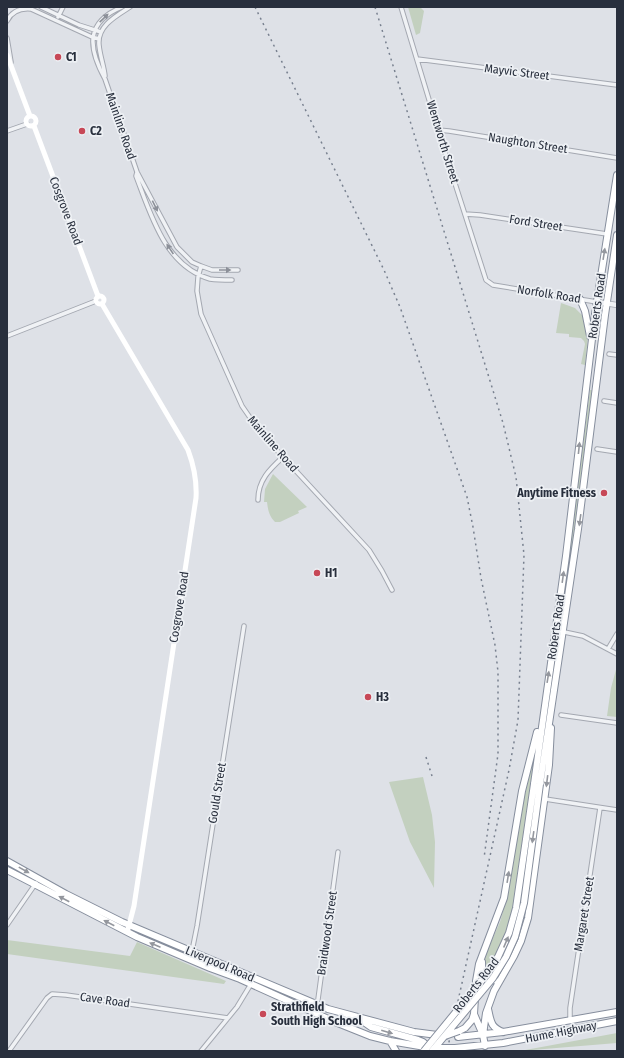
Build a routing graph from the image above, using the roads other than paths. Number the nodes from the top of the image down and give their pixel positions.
1 (41, 7) edge
2 (63, 7) edge
3 (122, 7) edge
4 (130, 7) edge
5 (401, 7) edge
6 (59, 15) junction
7 (56, 20) junction
8 (7, 21) edge
9 (94, 30) junction
10 (101, 32) junction
11 (92, 37) junction
12 (7, 38) edge
13 (99, 39) junction
14 (7, 55) edge
15 (417, 59) junction
16 (13, 71) junction
17 (105, 79) junction
18 (617, 85) edge
19 (30, 116) junction
20 (27, 124) junction
21 (34, 126) junction
22 (438, 130) junction
23 (7, 131) edge
24 (617, 158) edge
25 (137, 172) junction
26 (617, 175) edge
27 (465, 214) junction
28 (607, 234) junction
29 (617, 235) edge
30 (201, 266) junction
31 (238, 270) dead end
32 (199, 274) junction
33 (485, 278) joint
34 (232, 280) dead end
35 (97, 299) junction
36 (580, 299) junction
37 (597, 302) junction
38 (606, 303) junction
39 (617, 305) edge
40 (7, 336) edge
41 (592, 341) junction
42 (609, 354) dead end
43 (617, 355) edge
44 (604, 401) dead end
45 (617, 403) edge
46 (597, 449) dead end
47 (617, 452) edge
48 (283, 457) junction
49 (258, 500) dead end
50 (392, 590) dead end
51 (244, 626) dead end
52 (556, 630) junction
53 (563, 631) junction
54 (617, 634) edge
55 (608, 649) junction
56 (617, 654) edge
57 (550, 710) junction
58 (542, 715) junction
59 (561, 715) dead end
60 (617, 723) edge
61 (537, 784) junction
62 (545, 799) junction
63 (600, 808) junction
64 (617, 810) edge
65 (338, 852) dead end
66 (7, 860) edge
67 (7, 870) edge
68 (39, 878) junction
69 (35, 884) junction
70 (7, 925) edge
71 (130, 925) junction
72 (127, 932) junction
73 (191, 952) junction
74 (482, 955) junction
75 (188, 959) junction
76 (501, 977) junction
77 (251, 984) junction
78 (318, 1004) junction
79 (488, 1007) junction
80 (617, 1012) edge
81 (316, 1014) junction
82 (474, 1014) junction
83 (228, 1018) junction
84 (358, 1018) junction
85 (570, 1020) junction
86 (617, 1021) edge
87 (503, 1032) junction
88 (424, 1034) junction
89 (459, 1034) junction
90 (483, 1035) junction
91 (390, 1041) junction
92 (415, 1046) edge
93 (485, 1046) junction
94 (432, 1050) edge
95 (452, 1050) edge
96 (9, 1051) edge
97 (201, 1051) edge
98 (396, 1051) edge

1 - 6 street
2 - 6 street
9 -> 3 street, Mainline Road
4 - 10 street, Mainline Road
5 - 15 street, Wentworth Street
6 - 7 street
6 - 9 street
7 - 8 street
7 - 11 street
9 - 10 street
9 - 11 street, Mainline Road
10 - 13 street, Mainline Road
11 - 13 street
11 - 17 street, Mainline Road
12 - 16 street
13 - 17 street, Mainline Road
14 - 16 main road
15 - 18 street, Mayvic Street
15 - 22 street, Wentworth Street
16 - 19 main road
17 - 25 street, Mainline Road
19 - 20 main road
19 - 21 main road
20 - 21 main road
20 - 23 street
21 - 35 main road, Cosgrove Road
22 - 24 street, Naughton Street
22 - 27 street, Wentworth Street
25 -> 30 street, Mainline Road
32 -> 25 street, Mainline Road
26 - 28 highway, Roberts Road
27 - 28 street, Ford Street
27 - 33 street, Wentworth Street
37 -> 28 highway, Roberts Road
29 - 38 highway, Roberts Road
30 -> 31 street, Mainline Road
30 - 32 street, Mainline Road
32 - 34 street, Mainline Road
32 - 48 street, Mainline Road
33 - 36 street, Norfolk Road
35 - 40 street
35 - 71 main road, Cosgrove Road
36 - 37 street, Norfolk Road
36 - 41 highway
37 - 38 street, Norfolk Road
37 - 41 highway, Roberts Road
38 - 39 street, Norfolk Road
38 -> 53 highway, Roberts Road
52 -> 41 highway, Roberts Road
42 - 43 street
44 - 45 street
46 - 47 street
48 - 49 street
48 - 50 street, Mainline Road
51 - 73 street, Gould Street
52 - 53 street
58 -> 52 highway, Roberts Road
53 - 55 street
53 - 57 highway, Roberts Road
54 - 55 street
55 - 56 street
57 - 61 highway, Roberts Road
57 -> 62 highway
58 - 61 highway, Roberts Road
74 -> 58 highway
59 - 60 street
61 - 94 highway, Roberts Road, bridge
62 - 63 street
62 - 76 highway
63 - 64 street
63 - 85 street, Margaret Street
65 - 78 street, Braidwood Street
66 -> 68 highway, Liverpool Road
67 - 69 highway, Liverpool Road
68 - 69 street
68 - 71 highway, Liverpool Road
69 - 70 street
72 -> 69 highway, Liverpool Road
71 - 72 main road, Cosgrove Road
71 - 73 highway, Liverpool Road
75 -> 72 highway, Liverpool Road
73 - 75 street, Gould Street
73 - 78 highway, Liverpool Road
74 - 76 highway
74 - 82 highway
75 - 77 highway, Liverpool Road
76 - 79 highway
77 - 81 highway, Liverpool Road
77 - 83 street
78 - 81 street, Braidwood Street
78 - 84 highway, Liverpool Road
79 - 87 highway
79 - 90 highway
80 - 85 highway, Hume Highway
81 - 91 highway, Liverpool Road
82 - 89 highway
82 - 90 highway
83 - 96 street, Cave Road
83 - 97 street
84 - 88 highway, Liverpool Road
84 -> 92 highway
85 - 87 highway, Hume Highway
86 - 93 highway, Hume Highway
87 - 90 highway, Hume Highway
88 - 89 highway, Liverpool Road, bridge
88 - 92 highway
89 - 90 highway, Hume Highway
90 - 93 highway
91 - 92 highway, Liverpool Road
91 - 98 highway
92 - 94 highway
93 - 95 highway, Hume Highway
94 - 95 highway, Hume Highway, bridge

